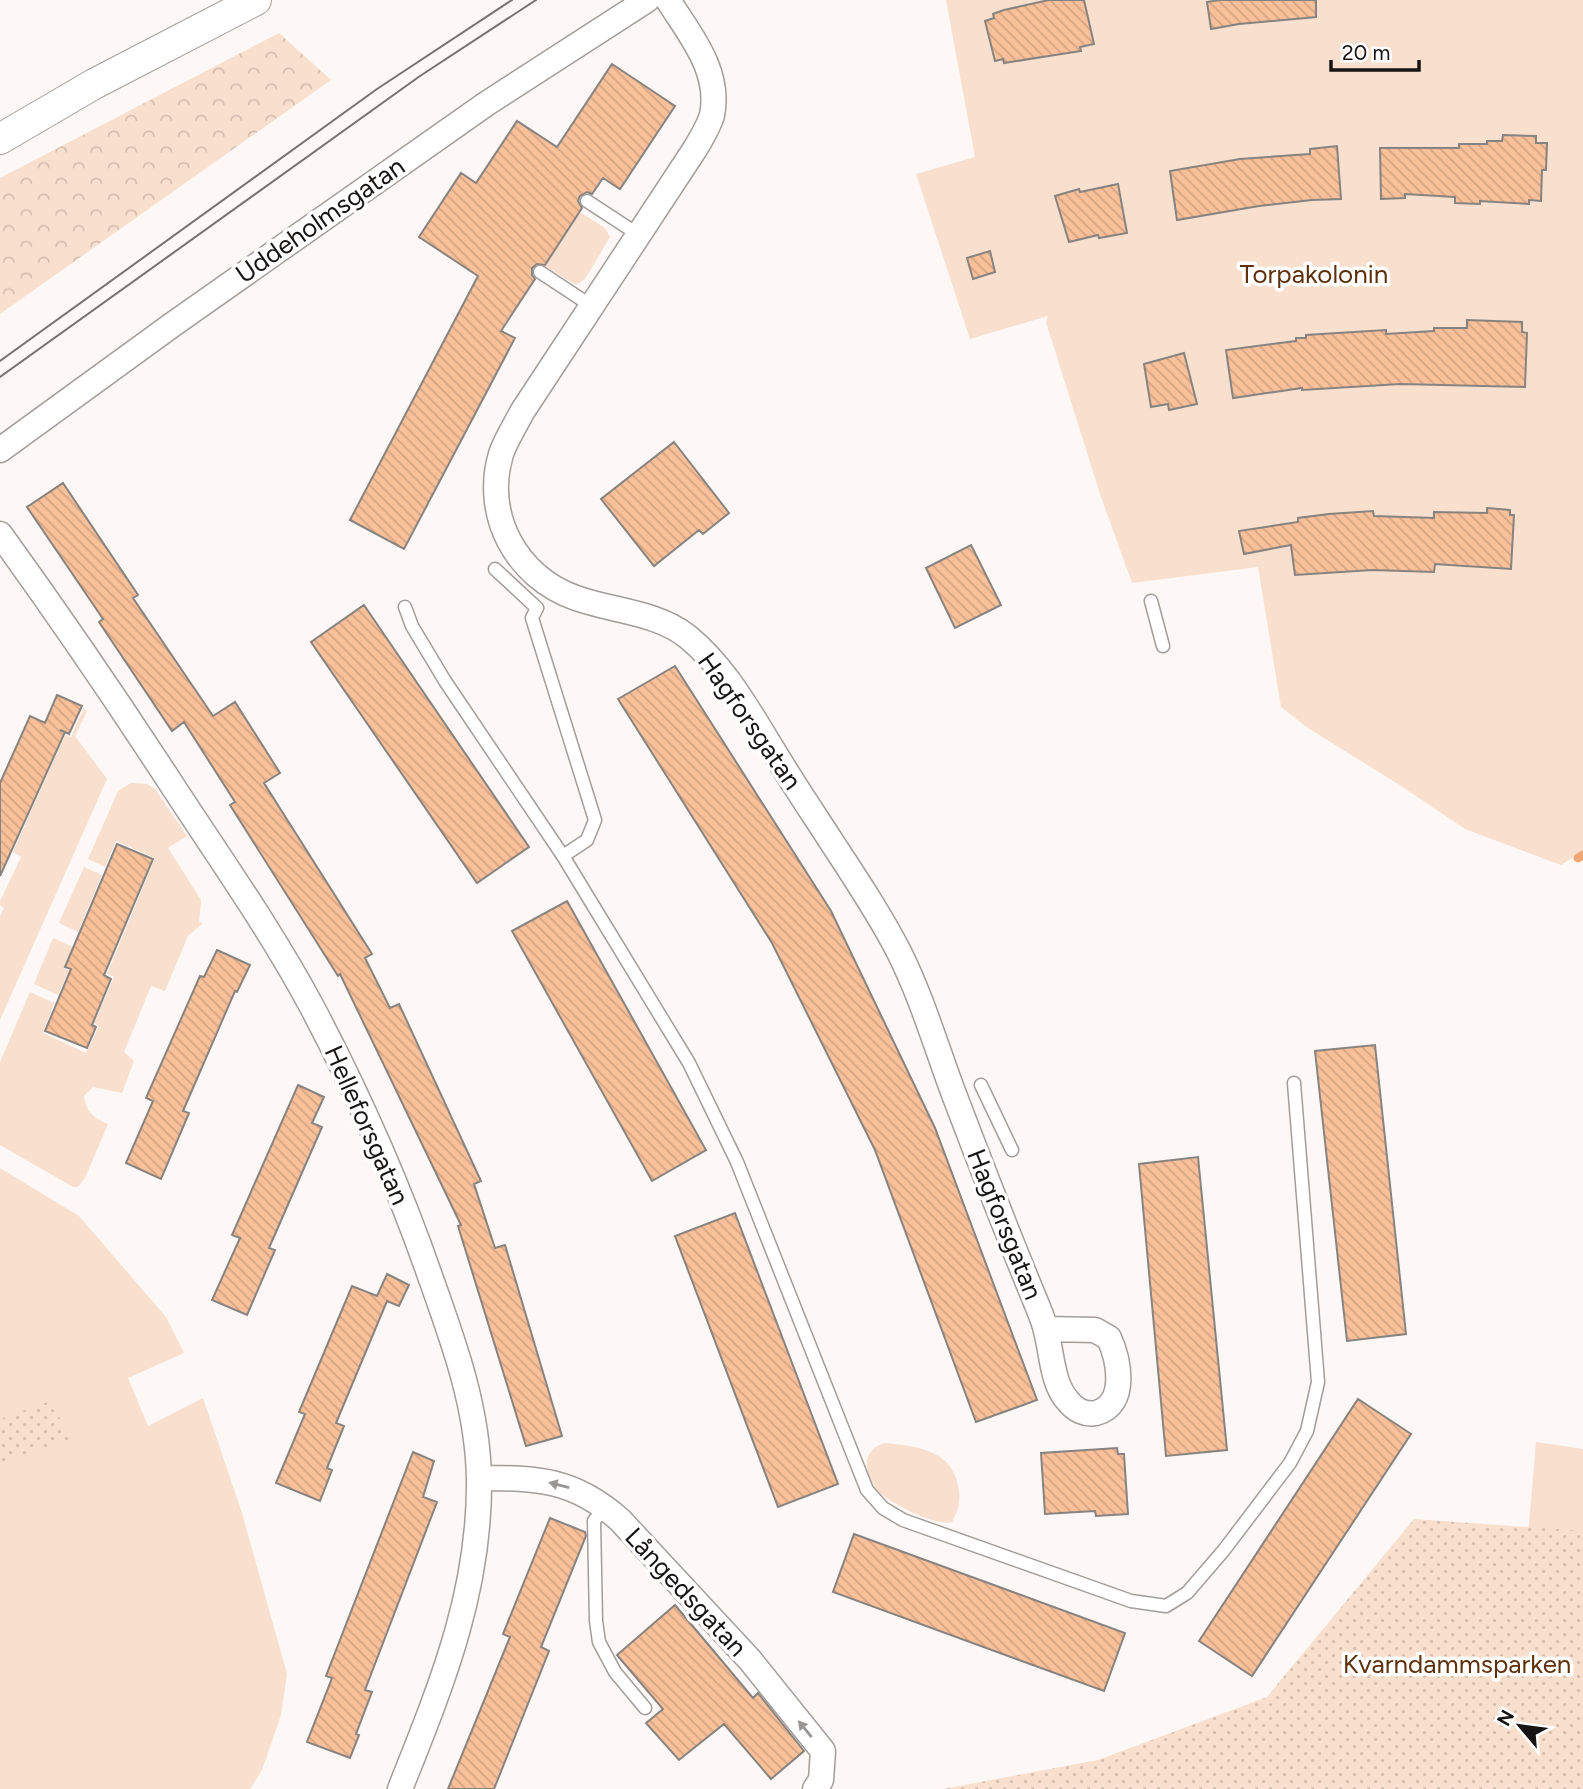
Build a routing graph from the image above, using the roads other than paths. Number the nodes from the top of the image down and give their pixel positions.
1 (256, 0) edge
2 (647, 0) edge
3 (668, 0) edge
4 (2, 132) edge
5 (587, 201) dead end
6 (639, 236) junction
7 (540, 272) dead end
8 (593, 307) junction
9 (0, 450) edge
10 (0, 534) edge
11 (495, 569) dead end
12 (1151, 601) dead end
13 (405, 607) dead end
14 (1163, 646) dead end
15 (563, 856) junction
16 (1294, 1083) dead end
17 (981, 1085) dead end
18 (1012, 1150) dead end
19 (1046, 1329) dead end
20 (479, 1478) junction
21 (605, 1507) junction
22 (645, 1708) dead end
23 (400, 1789) edge
24 (816, 1789) edge

1 - 4 street
2 - 9 street, Uddeholmsgatan
3 - 6 street, Hagforsgatan
5 - 6 lane
6 - 8 street, Hagforsgatan
7 - 8 lane
8 - 19 street, Hagforsgatan
10 - 20 street, Helleforsgatan
11 - 15 lane
12 - 14 lane
13 - 15 lane
15 - 16 lane
17 - 18 lane
21 -> 20 street, Långedsgatan
20 - 23 street, Helleforsgatan
21 - 22 lane
24 -> 21 street, Långedsgatan

